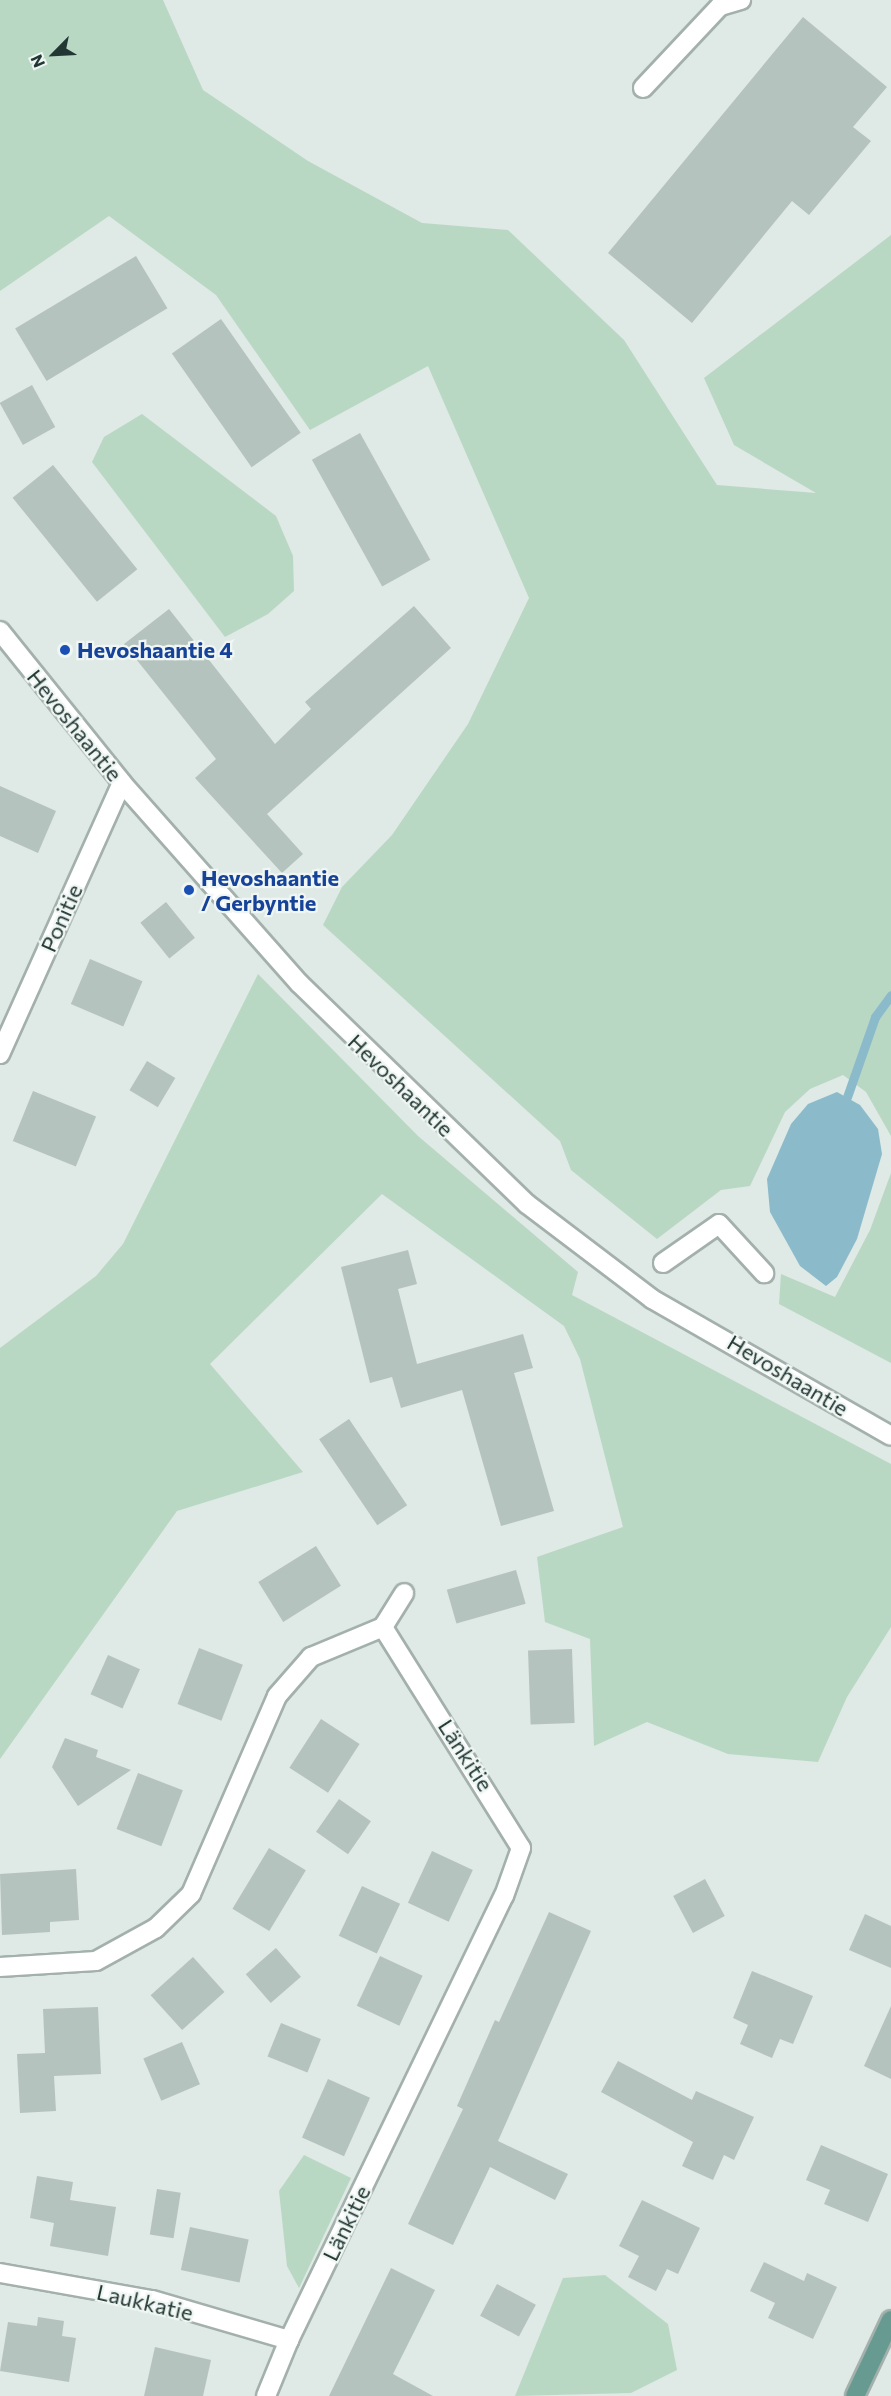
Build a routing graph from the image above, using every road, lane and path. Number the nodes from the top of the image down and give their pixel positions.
1 (741, 0) edge
2 (643, 88) dead end
3 (0, 631) edge
4 (122, 783) junction
5 (0, 1054) edge
6 (663, 1263) dead end
7 (764, 1273) dead end
8 (891, 1436) edge
9 (404, 1593) dead end
10 (383, 1627) junction
11 (0, 1967) edge
12 (0, 2273) edge
13 (891, 2320) edge
14 (289, 2340) junction
15 (267, 2396) edge
16 (855, 2396) edge

1 - 2 street
3 - 4 street, Hevoshaantie
4 - 5 street, Ponitie
4 - 8 street, Hevoshaantie
6 - 7 street
9 - 10 street
10 - 11 street
10 - 14 street, Länkitie
12 - 14 street, Laukkatie
13 - 16 main road
14 - 15 street, Länkitie

